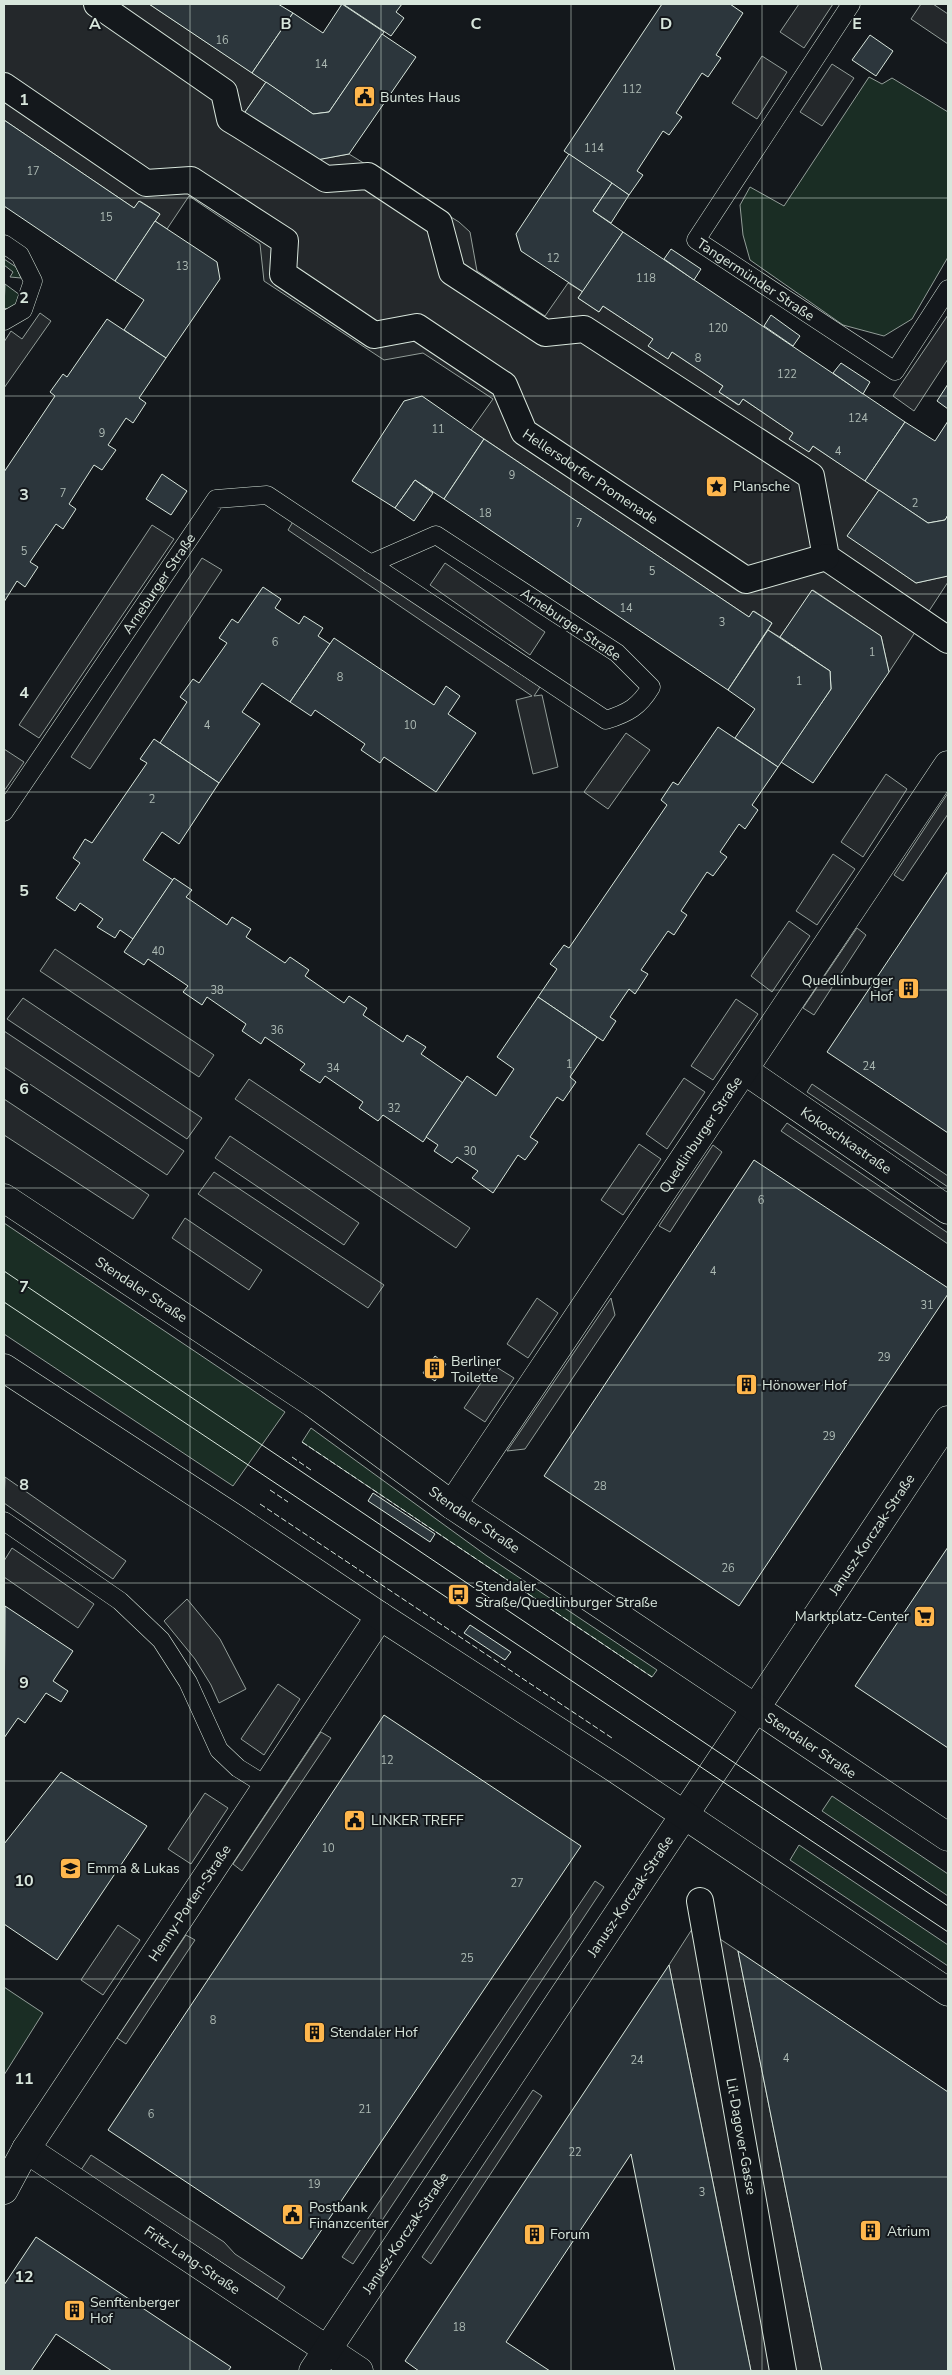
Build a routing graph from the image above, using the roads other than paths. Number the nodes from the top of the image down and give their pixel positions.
1 (96, 4) edge
2 (851, 4) edge
3 (4, 86) edge
4 (4, 244) edge
5 (948, 289) edge
6 (4, 321) edge
7 (826, 558) junction
8 (370, 564) junction
9 (948, 640) edge
10 (948, 765) edge
11 (4, 812) edge
12 (744, 1070) junction
13 (4, 1198) edge
14 (948, 1210) edge
15 (4, 1368) edge
16 (948, 1420) edge
17 (452, 1505) junction
18 (4, 1521) edge
19 (380, 1616) junction
20 (756, 1708) junction
21 (267, 1786) junction
22 (684, 1814) junction
23 (948, 1837) edge
24 (700, 1901) dead end
25 (948, 1992) edge
26 (26, 2150) junction
27 (4, 2190) edge
28 (319, 2361) edge
29 (359, 2371) edge
30 (783, 2371) edge

1 - 7 street
2 - 5 lane, Tangermünder Straße
3 - 7 street, Hellersdorfer Promenade
4 - 6 lane
7 - 9 street
8 - 8 lane, Arneburger Straße
8 - 11 lane, Arneburger Straße
10 - 12 street, Quedlinburger Straße
12 - 14 street, Kokoschkastraße
12 - 17 street, Quedlinburger Straße
13 - 17 street, Stendaler Straße
15 - 19 street
16 - 20 street, Janusz-Korczak-Straße
17 - 20 street, Stendaler Straße
18 - 21 lane
19 - 21 street, Henny-Porten-Straße
19 - 22 street
20 - 22 street, Janusz-Korczak-Straße
20 - 23 street, Stendaler Straße
21 - 26 street, Henny-Porten-Straße
22 - 25 street
22 - 28 street, Janusz-Korczak-Straße
24 - 30 street, Lil-Dagover-Gasse
26 - 27 street, Henny-Porten-Straße
26 - 28 street, Fritz-Lang-Straße
28 - 29 street, Fritz-Lang-Straße

